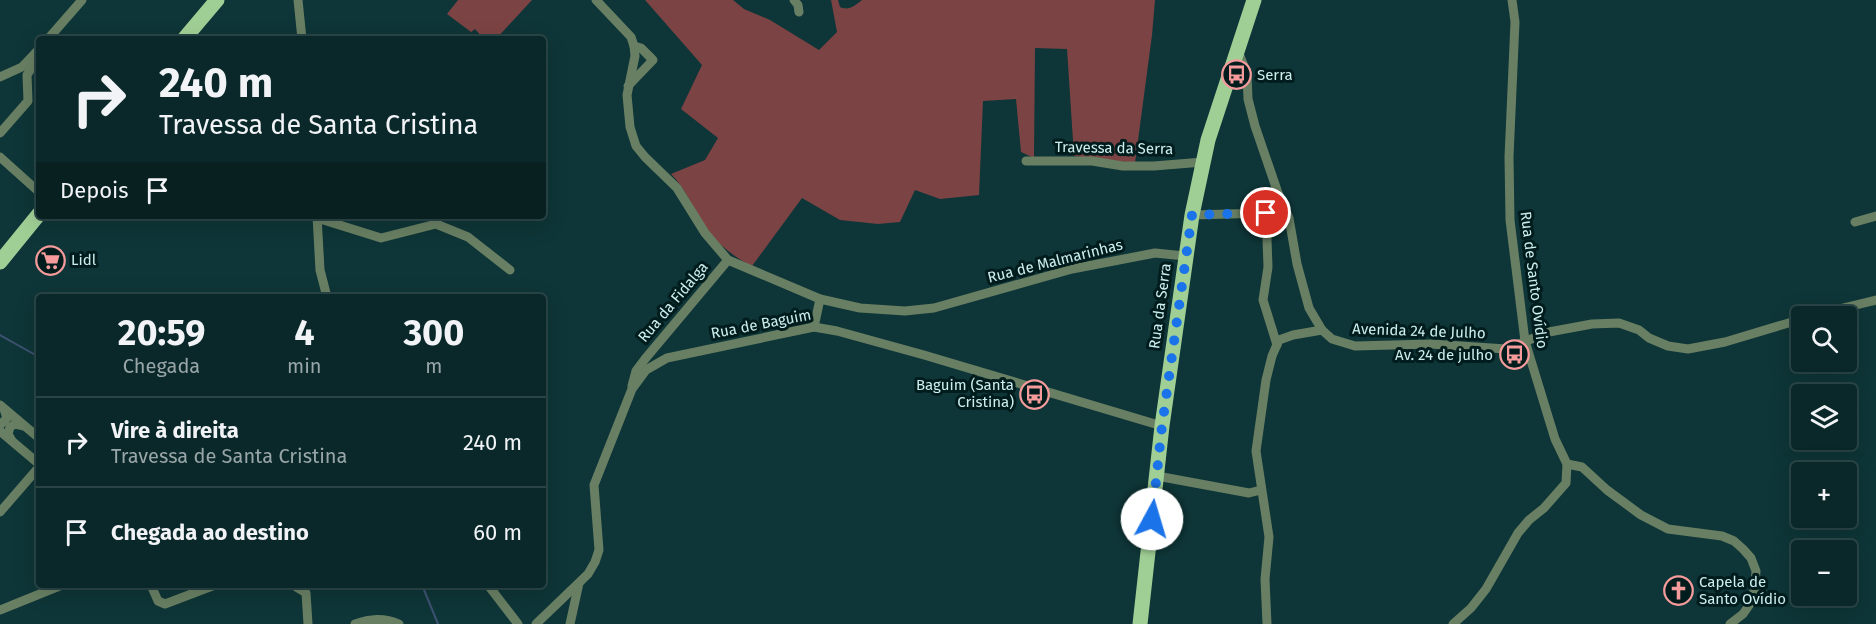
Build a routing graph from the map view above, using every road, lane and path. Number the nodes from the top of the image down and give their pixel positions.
1 (82, 0) edge
2 (217, 0) edge
3 (298, 0) edge
4 (596, 0) edge
5 (794, 0) edge
6 (1512, 0) edge
7 (1250, 3) edge
8 (799, 12) dead end
9 (51, 36) edge
10 (187, 36) edge
11 (302, 36) edge
12 (634, 46) junction
13 (1238, 51) junction
14 (36, 52) edge
15 (36, 61) edge
16 (27, 75) junction
17 (1, 77) edge
18 (628, 86) junction
19 (0, 133) edge
20 (0, 157) edge
21 (1026, 161) dead end
22 (1203, 162) junction
23 (36, 189) edge
24 (1278, 193) junction
25 (1266, 213) junction
26 (1192, 215) junction
27 (1876, 216) edge
28 (36, 218) edge
29 (317, 219) edge
30 (323, 219) edge
31 (1855, 222) dead end
32 (1185, 256) junction
33 (728, 260) junction
34 (0, 262) edge
35 (510, 270) dead end
36 (326, 294) edge
37 (820, 299) junction
38 (1876, 300) edge
39 (1851, 306) edge
40 (1791, 321) edge
41 (814, 327) junction
42 (1322, 330) junction
43 (1525, 341) junction
44 (1277, 345) junction
45 (632, 390) junction
46 (2, 407) edge
47 (0, 425) edge
48 (1162, 426) junction
49 (26, 428) junction
50 (0, 431) edge
51 (36, 436) edge
52 (13, 442) junction
53 (36, 462) edge
54 (1567, 464) junction
55 (36, 469) edge
56 (1157, 476) junction
57 (1261, 490) junction
58 (0, 512) edge
59 (579, 582) junction
60 (55, 588) edge
61 (152, 588) edge
62 (207, 588) edge
63 (298, 588) edge
64 (490, 588) edge
65 (0, 610) edge
66 (308, 624) edge
67 (355, 624) edge
68 (399, 624) edge
69 (518, 624) edge
70 (536, 624) edge
71 (570, 624) edge
72 (1140, 624) edge
73 (1267, 624) edge
74 (1453, 624) edge
75 (1730, 624) edge

1 - 9 street
2 - 10 main road
3 - 11 street
4 - 12 street
5 - 8 street
6 - 43 street, Rua de Santo Ovídio
7 - 13 main road, Rua da Serra
12 - 18 street, Rua da Fidalga
12 - 18 street
13 - 22 main road, Rua da Serra
13 - 24 street
14 - 17 street
15 - 16 street
16 - 17 street
16 - 19 street
18 - 33 street, Rua da Fidalga
20 - 23 street
21 - 22 street, Travessa da Serra
22 - 26 main road, Rua da Serra
24 - 25 street
24 - 42 street
25 - 26 street
25 - 44 street
26 - 32 main road, Rua da Serra
27 - 31 street
28 - 34 main road
29 - 36 street
30 - 35 street
32 - 37 street, Rua de Malmarinhas
32 - 48 main road, Rua da Serra
33 - 37 street, Rua de Malmarinhas
33 - 45 street, Rua da Fidalga
37 - 41 street
38 - 39 street
40 - 43 street, Avenida 24 de Julho
41 - 45 street, Rua de Baguim
41 - 48 street, Rua de Baguim
42 - 43 street, Avenida 24 de Julho
42 - 44 street
43 - 54 street, Rua de Santo Ovídio
44 - 57 street
45 - 59 street, Rua de Baguim
46 - 47 street
46 - 49 street
48 - 56 main road, Rua da Serra
49 - 51 street
49 - 52 street
50 - 52 street
52 - 53 street
54 - 74 street
54 - 75 street
55 - 58 street
56 - 57 street
56 - 72 main road, Rua da Serra
57 - 73 street
59 - 70 street, Rua de Baguim
59 - 71 street
60 - 65 street
61 - 62 street
63 - 66 street
64 - 69 street
67 - 68 street

